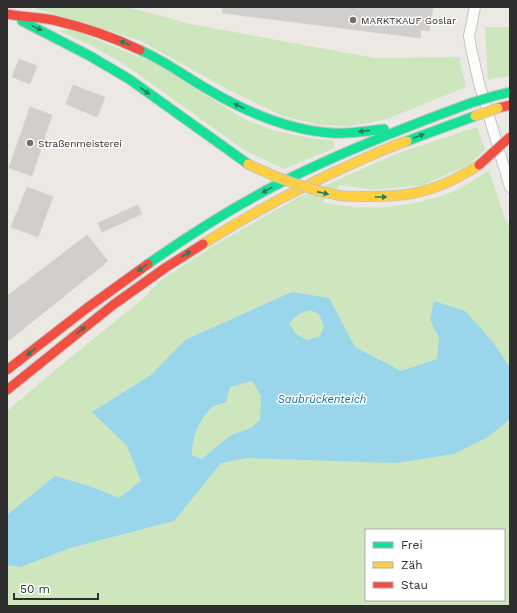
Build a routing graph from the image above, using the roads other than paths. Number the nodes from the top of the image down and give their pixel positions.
1 (475, 7) edge
2 (8, 14) edge
3 (510, 92) edge
4 (510, 105) edge
5 (403, 127) junction
6 (510, 137) edge
7 (510, 187) edge
8 (7, 370) edge
9 (7, 390) edge

1 - 7 street
5 -> 2 highway
2 -> 6 highway, bridge
3 - 5 highway, bridge
9 -> 4 highway, bridge
5 -> 8 highway

